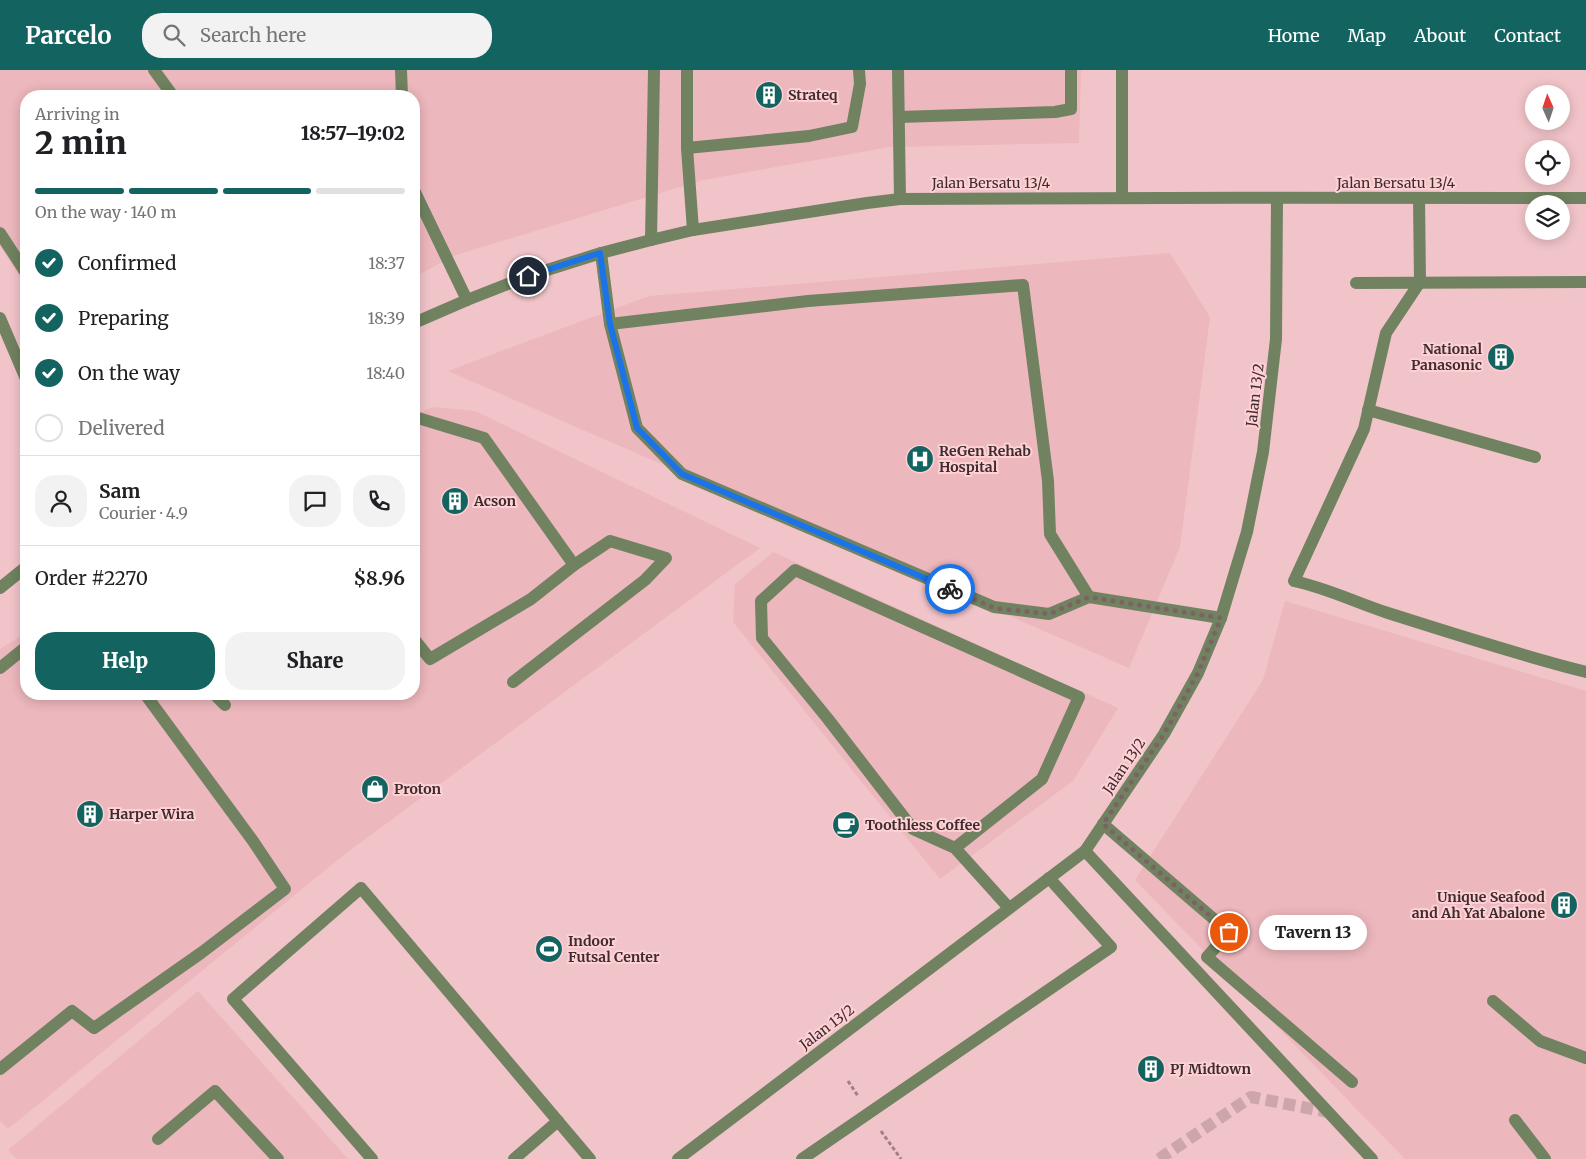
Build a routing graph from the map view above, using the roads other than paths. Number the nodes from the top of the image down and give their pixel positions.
1 (154, 70) edge
2 (401, 70) edge
3 (654, 70) edge
4 (687, 70) edge
5 (859, 70) edge
6 (898, 70) edge
7 (1071, 70) edge
8 (1122, 70) edge
9 (169, 90) edge
10 (402, 90) edge
11 (899, 117) junction
12 (687, 148) junction
13 (1122, 197) junction
14 (1419, 198) junction
15 (1586, 198) edge
16 (900, 199) junction
17 (1277, 199) junction
18 (420, 202) edge
19 (693, 230) junction
20 (0, 233) edge
21 (651, 240) junction
22 (600, 253) junction
23 (20, 264) edge
24 (1420, 282) junction
25 (1586, 282) edge
26 (1356, 283) dead end
27 (467, 300) junction
28 (0, 318) edge
29 (420, 320) edge
30 (610, 324) junction
31 (20, 366) edge
32 (1368, 410) junction
33 (420, 419) edge
34 (1535, 457) dead end
35 (574, 565) junction
36 (20, 572) edge
37 (0, 588) edge
38 (1089, 597) junction
39 (1221, 618) junction
40 (420, 646) edge
41 (20, 652) edge
42 (0, 668) edge
43 (1586, 672) edge
44 (512, 682) dead end
45 (149, 700) edge
46 (220, 700) edge
47 (225, 705) dead end
48 (1103, 824) junction
49 (955, 848) junction
50 (1085, 851) junction
51 (1048, 878) junction
52 (1010, 908) junction
53 (1493, 1001) dead end
54 (1586, 1058) edge
55 (0, 1069) edge
56 (1352, 1082) dead end
57 (1515, 1120) dead end
58 (558, 1121) junction
59 (158, 1139) dead end
60 (278, 1159) edge
61 (372, 1159) edge
62 (514, 1159) edge
63 (590, 1159) edge
64 (678, 1159) edge
65 (802, 1159) edge
66 (1372, 1159) edge
67 (1545, 1159) edge

1 - 9 street
2 - 10 street
3 - 21 street
4 - 12 street
5 - 12 street
6 - 11 street
7 - 11 street
8 - 13 street
11 - 16 street
12 - 19 street
13 - 16 street, Jalan Bersatu 13/4
13 - 17 street, Jalan Bersatu 13/4
14 - 15 street, Jalan Bersatu 13/4
14 - 17 street, Jalan Bersatu 13/4
14 - 24 street
16 - 19 street, Jalan Bersatu 13/4
17 - 39 street, Jalan 13/2
18 - 27 street
19 - 21 street, Jalan Bersatu 13/4
20 - 23 street
21 - 22 street, Jalan Bersatu 13/4
22 - 27 street, Jalan Bersatu 13/4
22 - 30 street
24 - 25 street
24 - 26 street
24 - 32 street
27 - 29 street, Jalan Bersatu 13/4
28 - 31 street
30 - 38 street
30 - 38 street
32 - 34 street
32 - 43 street
33 - 35 street
35 - 40 street
35 - 44 street
36 - 37 street
38 - 39 street
39 - 48 street, Jalan 13/2
41 - 42 street
45 - 55 street
46 - 47 street
48 - 50 street, Jalan 13/2
48 - 56 street
49 - 49 street
49 - 52 street
50 - 51 street, Jalan 13/2
50 - 66 street
51 - 52 street, Jalan 13/2
51 - 65 street
52 - 64 street, Jalan 13/2
53 - 54 street
57 - 67 street
58 - 61 street
58 - 62 street
58 - 63 street
59 - 60 street

